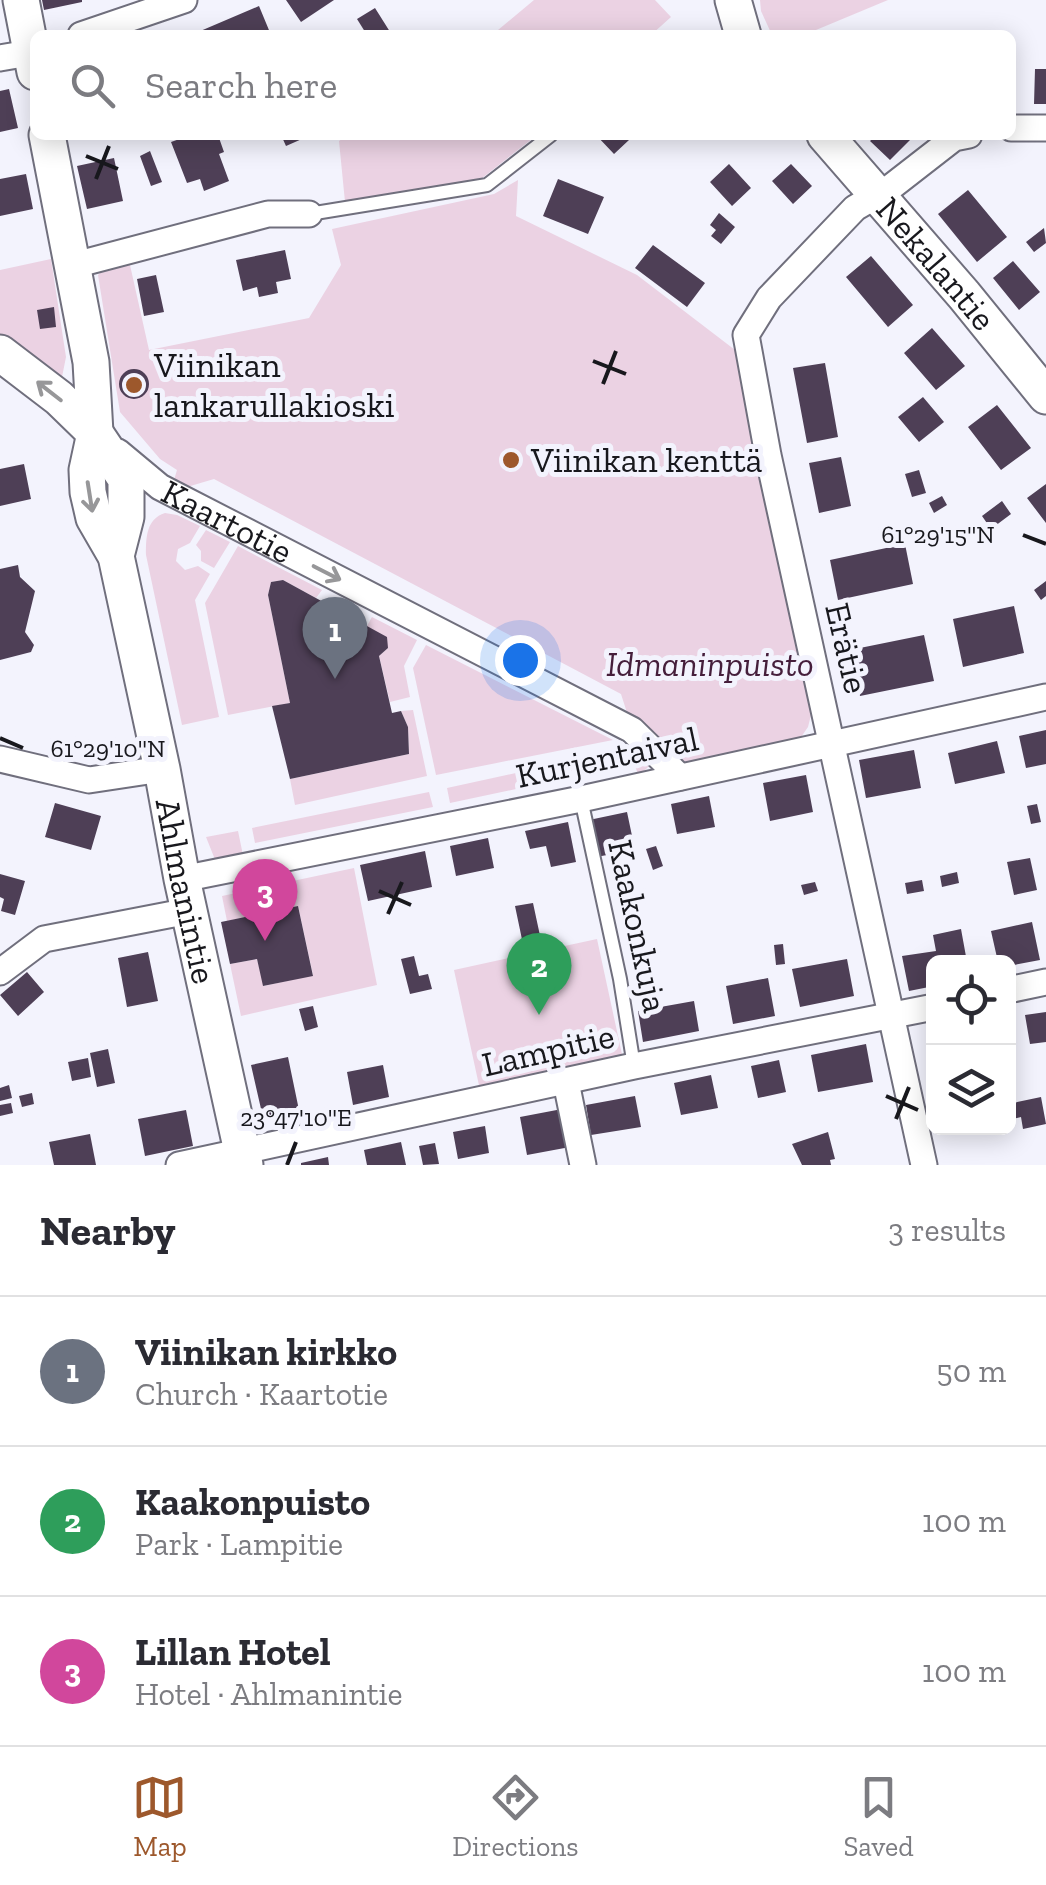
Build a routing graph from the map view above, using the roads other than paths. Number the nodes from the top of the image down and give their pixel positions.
1 (21, 0) edge
2 (184, 0) edge
3 (733, 0) edge
4 (97, 30) edge
5 (741, 30) edge
6 (25, 59) edge
7 (1016, 128) edge
8 (1046, 128) edge
9 (48, 140) edge
10 (544, 140) edge
11 (829, 140) edge
12 (951, 140) edge
13 (877, 195) junction
14 (309, 214) joint
15 (71, 266) junction
16 (0, 353) edge
17 (1046, 396) edge
18 (95, 432) junction
19 (1046, 696) edge
20 (832, 744) junction
21 (0, 759) edge
22 (162, 769) junction
23 (680, 776) junction
24 (580, 799) junction
25 (185, 895) junction
26 (0, 972) edge
27 (1046, 982) edge
28 (1016, 988) edge
29 (926, 1009) edge
30 (891, 1016) junction
31 (634, 1066) junction
32 (566, 1082) junction
33 (244, 1158) edge
34 (179, 1165) edge
35 (583, 1165) edge
36 (924, 1165) edge

1 - 6 street
2 - 4 street
3 - 5 street
7 - 8 street
9 - 15 street, Ahlmanintie
10 - 14 lane
11 - 13 street, Nekalantie
12 - 13 street, Erätie
13 - 17 street, Nekalantie
13 - 20 street, Erätie
14 - 15 street
15 - 18 street, Ahlmanintie
18 -> 16 street, Kaartotie
18 - 22 street, Ahlmanintie
18 -> 23 street, Kaartotie
19 - 20 street, Kurjentaival
20 - 23 street, Kurjentaival
20 - 30 street, Erätie
21 - 22 street
22 - 25 street, Ahlmanintie
23 - 24 street, Kurjentaival
24 - 25 street, Kurjentaival
24 - 31 lane, Kaakonkuja
25 - 26 street, Kurjentaival
25 - 33 street, Ahlmanintie
27 - 28 street
29 - 30 street, Lampitie
30 - 31 street, Lampitie
30 - 36 street, Erätie
31 - 32 street, Lampitie
32 - 33 street, Lampitie
32 - 35 street
33 - 34 street, Lampitie

